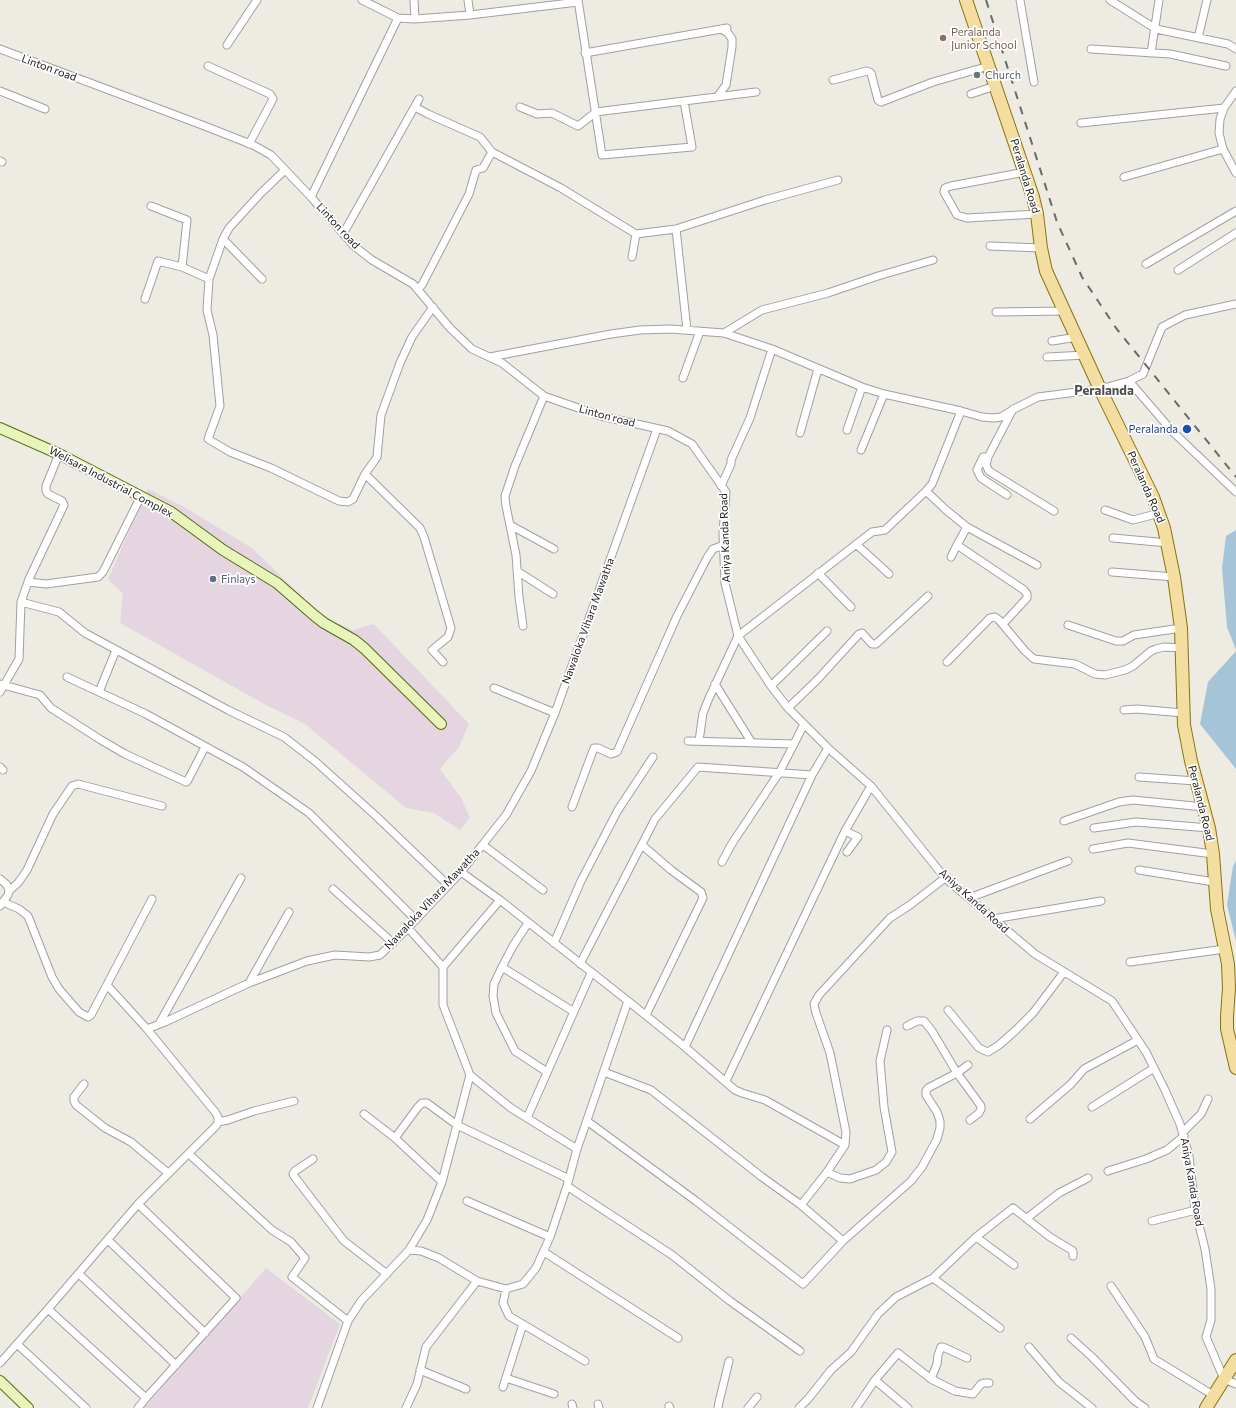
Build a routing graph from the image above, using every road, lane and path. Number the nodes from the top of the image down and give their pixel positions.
1 (257, 0) edge
2 (362, 0) edge
3 (414, 0) edge
4 (468, 0) edge
5 (524, 0) edge
6 (966, 0) edge
7 (1020, 0) edge
8 (1110, 0) edge
9 (1159, 0) edge
10 (1207, 0) edge
11 (578, 1) edge
12 (525, 9) junction
13 (470, 15) junction
14 (398, 18) junction
15 (415, 19) junction
16 (1156, 29) junction
17 (1198, 38) junction
18 (226, 45) dead end
19 (1236, 48) edge
20 (0, 49) edge
21 (1090, 49) dead end
22 (585, 53) junction
23 (1151, 53) junction
24 (208, 66) dead end
25 (989, 66) junction
26 (1226, 66) dead end
27 (833, 80) dead end
28 (1034, 82) dead end
29 (995, 86) junction
30 (0, 91) edge
31 (1236, 91) edge
32 (756, 92) dead end
33 (971, 94) dead end
34 (717, 97) junction
35 (419, 99) dead end
36 (684, 101) junction
37 (415, 107) junction
38 (520, 107) dead end
39 (1224, 108) junction
40 (45, 109) dead end
41 (596, 112) junction
42 (1081, 123) dead end
43 (249, 144) junction
44 (1223, 149) junction
45 (492, 152) junction
46 (285, 170) junction
47 (1025, 172) junction
48 (1236, 173) edge
49 (1124, 177) dead end
50 (838, 180) dead end
51 (311, 197) junction
52 (151, 206) dead end
53 (1236, 211) edge
54 (1037, 214) junction
55 (676, 229) junction
56 (1236, 233) edge
57 (343, 234) junction
58 (636, 234) junction
59 (223, 239) junction
60 (990, 246) dead end
61 (1041, 248) junction
62 (632, 257) dead end
63 (933, 260) dead end
64 (1146, 264) dead end
65 (182, 267) junction
66 (1178, 270) dead end
67 (209, 279) junction
68 (262, 279) dead end
69 (417, 289) junction
70 (145, 299) dead end
71 (1236, 304) edge
72 (432, 307) junction
73 (1065, 311) junction
74 (996, 312) dead end
75 (687, 330) junction
76 (700, 331) junction
77 (724, 333) junction
78 (1078, 337) junction
79 (1052, 341) dead end
80 (772, 349) junction
81 (1086, 355) junction
82 (490, 357) junction
83 (1047, 357) dead end
84 (818, 369) junction
85 (683, 378) dead end
86 (1129, 381) junction
87 (862, 387) junction
88 (1100, 389) junction
89 (884, 394) junction
90 (544, 396) junction
91 (1014, 409) junction
92 (961, 411) junction
93 (0, 428) edge
94 (657, 429) junction
95 (847, 430) dead end
96 (800, 433) dead end
97 (861, 450) dead end
98 (59, 454) junction
99 (988, 457) junction
100 (365, 474) junction
101 (722, 486) junction
102 (926, 491) junction
103 (1236, 492) edge
104 (1007, 495) dead end
105 (141, 496) junction
106 (1105, 510) dead end
107 (1054, 511) dead end
108 (1160, 513) junction
109 (510, 525) junction
110 (967, 527) junction
111 (1113, 538) dead end
112 (1168, 543) junction
113 (856, 544) junction
114 (724, 545) junction
115 (957, 546) junction
116 (554, 549) dead end
117 (951, 557) dead end
118 (1037, 565) dead end
119 (518, 571) junction
120 (1112, 572) dead end
121 (818, 573) junction
122 (889, 574) dead end
123 (1174, 577) junction
124 (28, 582) junction
125 (553, 594) dead end
126 (928, 596) dead end
127 (21, 602) junction
128 (851, 607) dead end
129 (1003, 624) junction
130 (1068, 625) dead end
131 (523, 626) dead end
132 (1181, 628) junction
133 (827, 631) dead end
134 (738, 636) junction
135 (1182, 648) junction
136 (116, 650) junction
137 (443, 662) dead end
138 (947, 662) dead end
139 (66, 677) dead end
140 (715, 684) junction
141 (771, 686) junction
142 (1, 687) edge
143 (494, 688) dead end
144 (99, 692) junction
145 (788, 708) junction
146 (1124, 710) dead end
147 (1183, 712) junction
148 (555, 713) junction
149 (441, 724) dead end
150 (804, 724) junction
151 (688, 741) dead end
152 (699, 742) junction
153 (752, 743) junction
154 (794, 744) junction
155 (205, 747) junction
156 (828, 748) junction
157 (653, 757) dead end
158 (779, 773) junction
159 (812, 775) junction
160 (1139, 777) dead end
161 (1196, 781) junction
162 (871, 786) junction
163 (162, 806) dead end
164 (572, 807) dead end
165 (1204, 807) junction
166 (1064, 821) dead end
167 (1094, 828) dead end
168 (1209, 828) junction
169 (845, 831) junction
170 (483, 845) junction
171 (642, 845) junction
172 (1092, 849) dead end
173 (848, 852) dead end
174 (1213, 854) junction
175 (1068, 860) dead end
176 (722, 862) dead end
177 (1139, 870) dead end
178 (461, 872) junction
179 (241, 878) dead end
180 (946, 878) junction
181 (0, 879) edge
182 (1214, 882) junction
183 (448, 885) junction
184 (333, 889) dead end
185 (543, 890) dead end
186 (9, 891) junction
187 (968, 898) junction
188 (152, 899) dead end
189 (500, 900) junction
190 (1101, 901) dead end
191 (2, 904) edge
192 (289, 912) dead end
193 (993, 919) junction
194 (416, 920) junction
195 (528, 922) junction
196 (408, 928) junction
197 (393, 943) junction
198 (554, 943) junction
199 (1225, 950) junction
200 (1130, 962) dead end
201 (580, 964) junction
202 (443, 967) junction
203 (502, 967) junction
204 (1064, 972) junction
205 (591, 973) junction
206 (249, 983) junction
207 (107, 985) junction
208 (628, 1001) junction
209 (948, 1010) dead end
210 (574, 1012) junction
211 (646, 1015) junction
212 (159, 1024) junction
213 (907, 1026) dead end
214 (147, 1029) junction
215 (887, 1030) dead end
216 (1138, 1040) junction
217 (685, 1047) junction
218 (1235, 1063) edge
219 (968, 1065) dead end
220 (1154, 1068) junction
221 (547, 1072) junction
222 (604, 1072) junction
223 (956, 1073) junction
224 (470, 1075) junction
225 (726, 1081) junction
226 (84, 1084) dead end
227 (1208, 1099) dead end
228 (294, 1101) dead end
229 (1092, 1107) dead end
230 (364, 1114) dead end
231 (527, 1118) junction
232 (1030, 1119) dead end
233 (970, 1120) dead end
234 (587, 1121) junction
235 (218, 1122) junction
236 (457, 1125) junction
237 (1183, 1134) junction
238 (395, 1138) junction
239 (845, 1145) junction
240 (577, 1149) junction
241 (189, 1154) junction
242 (313, 1159) dead end
243 (1108, 1171) dead end
244 (827, 1172) junction
245 (168, 1174) junction
246 (1088, 1178) dead end
247 (442, 1182) junction
248 (568, 1182) junction
249 (467, 1201) dead end
250 (138, 1204) junction
251 (800, 1205) junction
252 (1196, 1210) junction
253 (1027, 1218) junction
254 (1152, 1220) dead end
255 (550, 1237) junction
256 (976, 1237) junction
257 (108, 1240) junction
258 (843, 1241) junction
259 (409, 1250) junction
260 (544, 1252) junction
261 (1073, 1256) dead end
262 (1014, 1265) dead end
263 (79, 1274) junction
264 (387, 1274) junction
265 (933, 1278) junction
266 (477, 1281) junction
267 (1112, 1286) dead end
268 (506, 1289) junction
269 (48, 1309) junction
270 (348, 1321) junction
271 (523, 1324) junction
272 (1000, 1328) dead end
273 (205, 1333) junction
274 (678, 1338) dead end
275 (1070, 1338) dead end
276 (17, 1344) junction
277 (1029, 1347) dead end
278 (800, 1351) dead end
279 (966, 1358) dead end
280 (1236, 1360) edge
281 (585, 1361) dead end
282 (729, 1361) dead end
283 (0, 1363) edge
284 (176, 1365) junction
285 (420, 1370) junction
286 (506, 1378) junction
287 (931, 1379) junction
288 (1224, 1379) junction
289 (875, 1380) junction
290 (0, 1381) edge
291 (989, 1383) dead end
292 (1236, 1384) edge
293 (503, 1387) dead end
294 (466, 1389) dead end
295 (554, 1394) dead end
296 (1213, 1395) junction
297 (757, 1396) dead end
298 (146, 1398) junction
299 (28, 1408) edge
300 (86, 1408) edge
301 (138, 1408) edge
302 (317, 1408) edge
303 (406, 1408) edge
304 (718, 1408) edge
305 (748, 1408) edge
306 (798, 1408) edge
307 (856, 1408) edge
308 (908, 1408) edge
309 (1092, 1408) edge
310 (1145, 1408) edge
311 (1206, 1408) edge

1 - 18 street
2 - 14 street
3 - 15 street
4 - 13 street
5 - 12 street
6 - 25 main road, Peralanda Road
7 - 28 street
8 - 16 street
9 - 16 street
10 - 17 street
11 - 12 street
11 - 22 street
12 - 13 street
13 - 15 street
14 - 15 street
14 - 51 street
16 - 17 street
16 - 23 street
17 - 19 street
20 - 43 street, Linton road
21 - 23 street
22 - 34 street
22 - 41 street
23 - 26 street
24 - 43 street
25 - 27 street
25 - 29 main road, Peralanda Road
29 - 33 street
29 - 47 main road, Peralanda Road
30 - 40 street
31 - 39 street
32 - 34 street
34 - 36 street
35 - 37 street
36 - 41 street
36 - 41 street
37 - 45 street
37 - 57 street
38 - 41 street
39 - 42 street
39 - 44 street
43 - 46 street, Linton road
44 - 48 street
44 - 49 street
45 - 58 street
45 - 69 street
46 - 51 street, Linton road
46 - 59 street
47 - 54 main road, Peralanda Road
47 - 54 street
50 - 55 street
51 - 57 street, Linton road
52 - 65 street
53 - 64 street
54 - 61 main road, Peralanda Road
55 - 58 street
55 - 75 street
56 - 66 street
57 - 69 street, Linton road
58 - 62 street
59 - 67 street
59 - 68 street
60 - 61 street
61 - 73 main road, Peralanda Road
63 - 77 street
65 - 67 street
65 - 70 street
67 - 100 street
69 - 72 street, Linton road
71 - 86 street
72 - 82 street, Linton road
72 - 100 street
73 - 74 street
73 - 78 main road, Peralanda Road
75 - 76 street
75 - 82 street
76 - 77 street
76 - 85 street
77 - 80 street
78 - 79 street
78 - 81 main road, Peralanda Road
80 - 84 street
80 - 101 street
81 - 83 street
81 - 88 main road, Peralanda Road
82 - 90 street, Linton road
84 - 87 street
84 - 96 street
86 - 88 street
86 - 103 street
87 - 89 street
87 - 95 street
88 - 91 street
88 - 108 main road, Peralanda Road
89 - 92 street
89 - 97 street
90 - 94 street, Linton road
90 - 109 street
91 - 92 street
91 - 99 street
92 - 102 street
93 - 98 street, Welisara Industrial Complex
94 - 101 street, Aniya Kanda Road
94 - 148 street, Nawaloka Vihara Mawatha
98 - 105 street, Welisara Industrial Complex
98 - 124 street
99 - 104 street
99 - 107 street
100 - 137 street
101 - 114 street, Aniya Kanda Road
102 - 110 street
102 - 113 street
105 - 124 street
105 - 149 street, Welisara Industrial Complex
106 - 108 street
108 - 112 main road, Peralanda Road
109 - 116 street
109 - 119 street
110 - 115 street
110 - 118 street
111 - 112 street
112 - 123 main road, Peralanda Road
113 - 121 street
113 - 122 street
114 - 134 street, Aniya Kanda Road
114 - 164 street
115 - 117 street
115 - 129 street
119 - 125 street
119 - 131 street
120 - 123 street
121 - 128 street
121 - 134 street
123 - 132 main road, Peralanda Road
124 - 127 street
126 - 145 street
127 - 136 street
127 - 142 street
129 - 135 street
129 - 138 street
130 - 132 street
132 - 135 main road, Peralanda Road
133 - 141 street
134 - 140 street
134 - 141 street, Aniya Kanda Road
135 - 147 main road, Peralanda Road
136 - 144 street
136 - 183 street
139 - 144 street
140 - 152 street
140 - 153 street
141 - 145 street, Aniya Kanda Road
142 - 155 street
143 - 148 street
144 - 155 street
145 - 150 street, Aniya Kanda Road
146 - 147 street
147 - 161 main road, Peralanda Road
148 - 170 street, Nawaloka Vihara Mawatha
150 - 154 street
150 - 156 street, Aniya Kanda Road
151 - 152 street
152 - 153 street
153 - 154 street
154 - 158 street
155 - 194 street
156 - 159 street
156 - 162 street, Aniya Kanda Road
157 - 198 street
158 - 159 street
158 - 171 street
158 - 176 street
159 - 217 street
160 - 161 street
161 - 165 main road, Peralanda Road
162 - 169 street
162 - 180 street, Aniya Kanda Road
163 - 186 street
165 - 166 street
165 - 168 main road, Peralanda Road
167 - 168 street
168 - 174 main road, Peralanda Road
169 - 173 street
169 - 225 street
170 - 178 street, Nawaloka Vihara Mawatha
170 - 185 street
171 - 201 street
171 - 211 street
172 - 174 street
174 - 182 main road, Peralanda Road
175 - 187 street
177 - 182 street
178 - 183 street, Nawaloka Vihara Mawatha
178 - 189 street
179 - 212 street
180 - 187 street, Aniya Kanda Road
180 - 239 street
181 - 186 street
182 - 199 main road, Peralanda Road
183 - 194 street, Nawaloka Vihara Mawatha
184 - 197 street
186 - 191 street
187 - 193 street, Aniya Kanda Road
188 - 207 street
189 - 195 street
189 - 202 street
190 - 193 street
191 - 207 street
192 - 206 street
193 - 204 street, Aniya Kanda Road
194 - 196 street, Nawaloka Vihara Mawatha
195 - 198 street
195 - 203 street
196 - 197 street, Nawaloka Vihara Mawatha
196 - 202 street
197 - 206 street, Nawaloka Vihara Mawatha
198 - 201 street
199 - 200 street
199 - 218 main road, Peralanda Road
201 - 205 street
202 - 224 street
203 - 210 street
203 - 221 street
204 - 209 street
204 - 216 street, Aniya Kanda Road
205 - 208 street
205 - 210 street
206 - 212 street, Nawaloka Vihara Mawatha
207 - 214 street
208 - 211 street
208 - 222 street
210 - 221 street
211 - 217 street
212 - 214 street, Nawaloka Vihara Mawatha
213 - 223 street
214 - 235 street
215 - 244 street
216 - 220 street, Aniya Kanda Road
216 - 232 street
217 - 225 street
219 - 223 street
220 - 229 street
220 - 237 street, Aniya Kanda Road
221 - 231 street
222 - 234 street
222 - 251 street
223 - 233 street
223 - 258 street
224 - 231 street
224 - 236 street
225 - 239 street
226 - 245 street
227 - 237 street
228 - 235 street
230 - 238 street
231 - 240 street
234 - 240 street
234 - 258 street
235 - 241 street
236 - 238 street
236 - 247 street
236 - 248 street
237 - 243 street
237 - 252 street, Aniya Kanda Road
238 - 247 street
239 - 244 street
240 - 248 street
241 - 245 street
241 - 270 street
242 - 264 street
244 - 251 street
245 - 250 street
246 - 253 street
247 - 259 street
248 - 255 street
248 - 278 street
249 - 255 street
250 - 257 street
250 - 273 street
251 - 258 street
252 - 254 street
252 - 288 street, Aniya Kanda Road
253 - 256 street
253 - 261 street
255 - 260 street
256 - 262 street
256 - 265 street
257 - 263 street
257 - 273 street
259 - 264 street
259 - 266 street
260 - 268 street
260 - 274 street
263 - 269 street
263 - 284 street
264 - 270 street
265 - 272 street
265 - 306 street
266 - 268 street
266 - 285 street
267 - 296 street
268 - 271 street
269 - 276 street
269 - 298 street
270 - 302 street
271 - 281 street
271 - 286 street
273 - 284 street
275 - 310 street
276 - 283 street
276 - 300 street
277 - 309 street
279 - 287 street
280 - 288 main road
282 - 304 street
284 - 298 street
285 - 294 street
285 - 303 street
286 - 293 street
286 - 295 street
287 - 289 street
287 - 291 street
288 - 292 street
288 - 296 main road
289 - 307 street
289 - 308 street
290 - 299 street
296 - 311 main road
297 - 305 street
298 - 301 street

